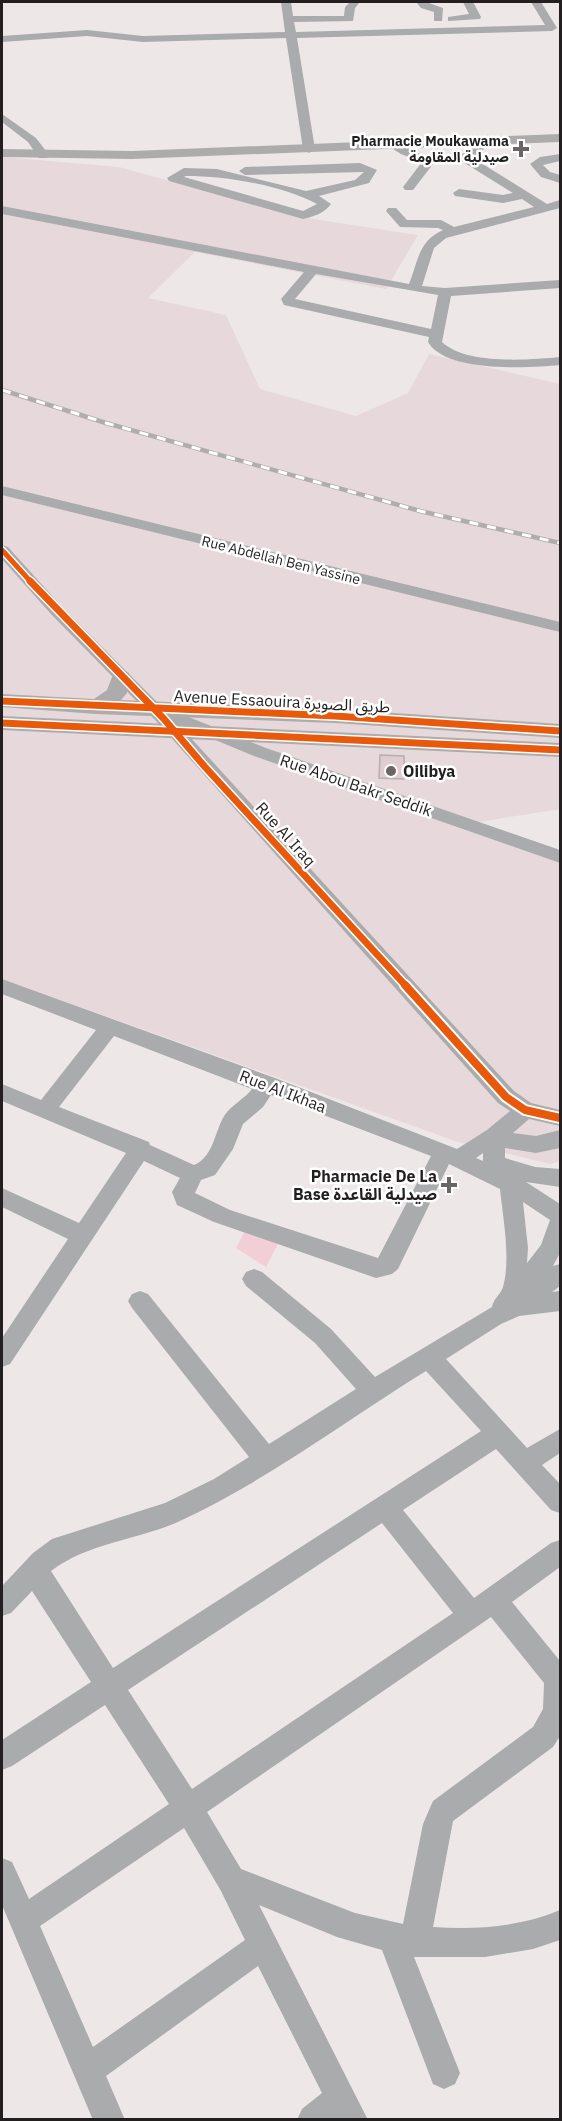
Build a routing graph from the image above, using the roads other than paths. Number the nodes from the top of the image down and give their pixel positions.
1 (286, 2) edge
2 (355, 2) edge
3 (421, 2) edge
4 (468, 2) edge
5 (536, 2) edge
6 (289, 19) junction
7 (292, 36) junction
8 (2, 39) edge
9 (2, 117) edge
10 (561, 138) edge
11 (477, 142) junction
12 (397, 146) junction
13 (309, 149) junction
14 (244, 151) junction
15 (2, 153) edge
16 (43, 155) junction
17 (464, 158) junction
18 (561, 158) edge
19 (430, 160) junction
20 (240, 174) junction
21 (561, 179) edge
22 (409, 187) dead end
23 (214, 191) junction
24 (459, 193) dead end
25 (305, 195) junction
26 (525, 195) junction
27 (561, 204) edge
28 (545, 208) junction
29 (2, 210) edge
30 (392, 211) dead end
31 (452, 231) junction
32 (313, 270) junction
33 (561, 284) edge
34 (414, 289) junction
35 (445, 292) junction
36 (437, 334) junction
37 (561, 361) edge
38 (2, 491) edge
39 (2, 550) edge
40 (561, 627) edge
41 (121, 677) junction
42 (2, 701) edge
43 (96, 707) junction
44 (154, 708) junction
45 (2, 723) edge
46 (561, 730) edge
47 (174, 731) junction
48 (209, 732) junction
49 (561, 750) edge
50 (561, 857) edge
51 (2, 986) edge
52 (110, 1028) junction
53 (267, 1084) junction
54 (2, 1092) edge
55 (525, 1110) junction
56 (44, 1111) junction
57 (561, 1118) edge
58 (495, 1136) junction
59 (561, 1139) edge
60 (141, 1148) junction
61 (455, 1153) junction
62 (494, 1163) junction
63 (193, 1174) junction
64 (561, 1178) edge
65 (510, 1184) junction
66 (561, 1185) edge
67 (2, 1197) edge
68 (559, 1219) edge
69 (82, 1235) junction
70 (561, 1274) edge
71 (254, 1279) dead end
72 (516, 1298) junction
73 (140, 1301) dead end
74 (561, 1301) edge
75 (2, 1357) edge
76 (429, 1357) junction
77 (373, 1391) junction
78 (499, 1433) junction
79 (561, 1440) edge
80 (266, 1461) junction
81 (524, 1462) junction
82 (561, 1502) edge
83 (384, 1506) junction
84 (561, 1552) edge
85 (14, 1584) edge
86 (482, 1608) junction
87 (108, 1687) junction
88 (560, 1691) edge
89 (2, 1756) edge
90 (189, 1809) junction
91 (2, 1872) edge
92 (231, 1881) junction
93 (22, 1922) junction
94 (561, 1925) edge
95 (403, 1940) junction
96 (263, 1945) junction
97 (87, 2070) junction
98 (444, 2073) dead end
99 (346, 2109) edge
100 (109, 2120) edge
101 (313, 2120) edge

1 - 6 street
2 - 6 street
3 - 4 street
5 - 7 street
6 - 7 street
7 - 8 street
7 - 13 street
9 - 16 street
10 - 11 main road
11 - 12 main road
11 - 17 street
12 - 13 main road
12 - 19 street
13 - 14 main road
14 - 16 main road
14 - 20 street
15 - 16 main road
17 - 19 street
17 - 26 street
18 - 21 street
19 - 22 street
20 - 23 street
20 - 23 street
20 - 25 street
20 - 25 street
23 - 25 street
24 - 26 street
26 - 28 street
27 - 28 street
28 - 31 street
29 - 32 street
30 - 31 street
31 - 34 street
32 - 34 street
32 - 36 street
33 - 35 street
34 - 35 street
35 - 36 street
36 - 37 street
38 - 40 street, Rue Abdellah Ben Yassine
39 - 41 street, Rue Al Iraq
41 - 43 main road
41 - 44 street, Rue Al Iraq
42 - 43 main road, Avenue Essaouira طريق الصويرة
43 - 44 main road, Avenue Essaouira طريق الصويرة
44 - 46 main road, Avenue Essaouira طريق الصويرة
44 - 47 street, Rue Al Iraq
44 - 48 street, Rue Abou Bakr Seddik
45 - 47 main road, Avenue Essaouira طريق الصويرة
47 - 48 main road, Avenue Essaouira طريق الصويرة
47 - 55 street, Rue Al Iraq
48 - 49 main road, Avenue Essaouira طريق الصويرة
48 - 50 street, Rue Abou Bakr Seddik
51 - 52 street, Rue Al Ikhaa
52 - 53 street, Rue Al Ikhaa
52 - 56 street
53 - 61 street, Rue Al Ikhaa
53 - 63 street
54 - 56 street
55 - 57 street, Rue Al Iraq
55 - 58 street
56 - 60 street
58 - 59 street
58 - 61 street
58 - 62 street
60 - 63 street
60 - 69 street
61 - 62 street
61 - 63 street
61 - 65 street, Rue Al Ikhaa
62 - 64 street
65 - 68 street, Rue Al Ikhaa
65 - 72 street
66 - 68 street
67 - 69 street
68 - 72 street
69 - 75 street
70 - 72 street
71 - 77 street
72 - 74 street
72 - 76 street
73 - 80 street
76 - 77 street
76 - 78 street
77 - 80 street
78 - 81 street
78 - 83 street
79 - 81 street
80 - 85 street
81 - 82 street
83 - 86 street
83 - 87 street
84 - 86 street
85 - 87 street
86 - 88 street
86 - 90 street
87 - 89 street
87 - 90 street
88 - 95 street
90 - 92 street
90 - 93 street
91 - 93 street
92 - 95 street
92 - 96 street
93 - 97 street
94 - 95 street
95 - 98 street
96 - 97 street
96 - 99 street
97 - 100 street
99 - 101 street

